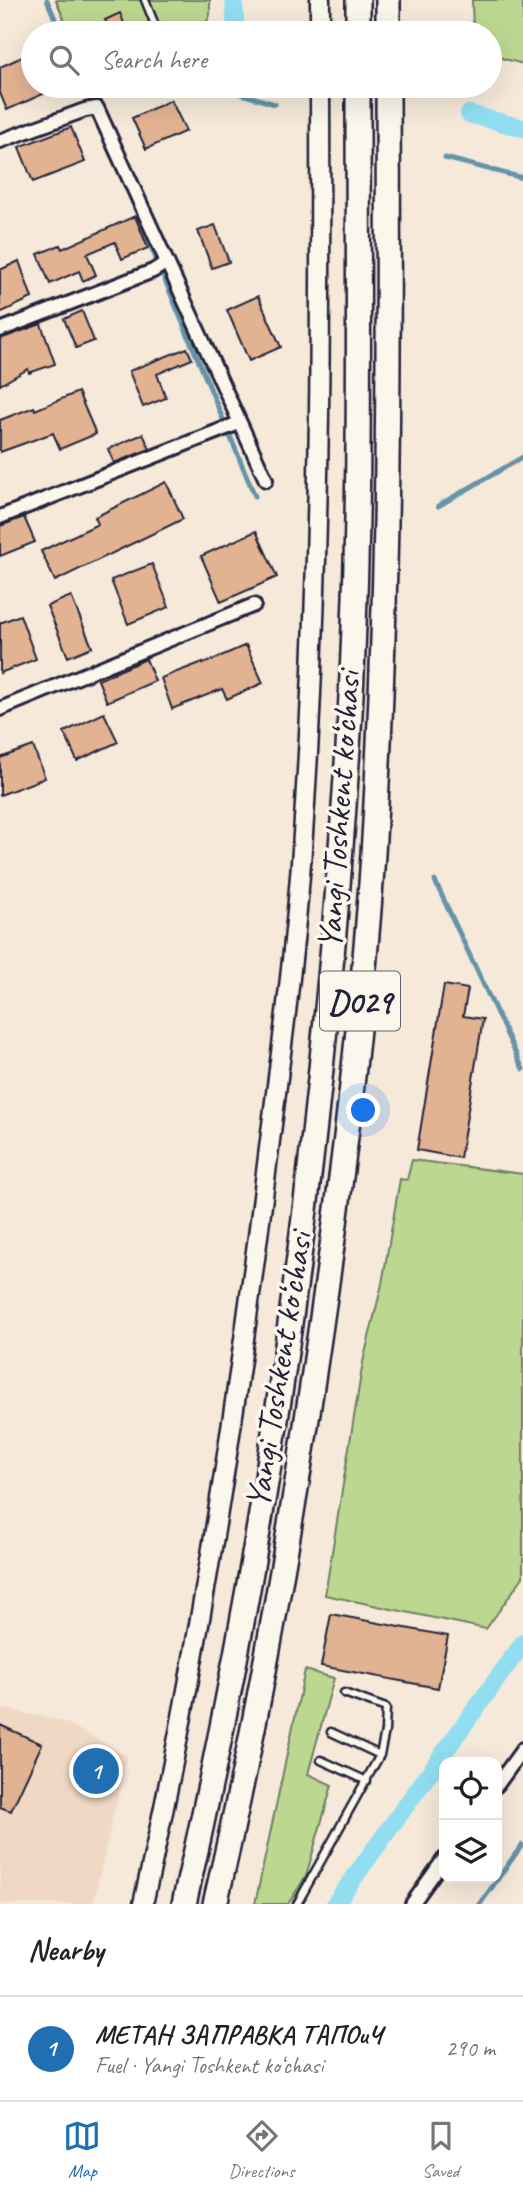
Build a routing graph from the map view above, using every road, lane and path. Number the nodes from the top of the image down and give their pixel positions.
1 (145, 0) edge
2 (320, 0) edge
3 (358, 0) edge
4 (388, 0) edge
5 (153, 21) edge
6 (320, 21) edge
7 (358, 21) edge
8 (388, 21) edge
9 (320, 98) edge
10 (358, 98) edge
11 (388, 98) edge
12 (0, 141) edge
13 (167, 262) junction
14 (0, 330) edge
15 (239, 423) junction
16 (266, 480) dead end
17 (0, 517) edge
18 (254, 605) dead end
19 (0, 709) edge
20 (344, 1693) dead end
21 (331, 1732) dead end
22 (523, 1749) edge
23 (380, 1755) junction
24 (321, 1760) dead end
25 (502, 1778) edge
26 (367, 1781) junction
27 (439, 1866) edge
28 (143, 1904) edge
29 (184, 1904) edge
30 (215, 1904) edge
31 (297, 1904) edge
32 (412, 1904) edge

1 - 5 lane
2 - 6 main road
3 - 7 highway
4 - 8 highway
9 - 28 main road
10 - 29 highway, Yangi Toshkent ko‘chasi / D029
11 - 30 highway, Yangi Toshkent ko‘chasi / D029
12 - 13 street
13 - 14 street
13 - 15 street
15 - 16 street
15 - 17 street
18 - 19 street
20 - 23 lane
21 - 23 lane
22 - 25 street
23 - 26 lane
24 - 26 lane
26 - 31 lane
27 - 32 street

